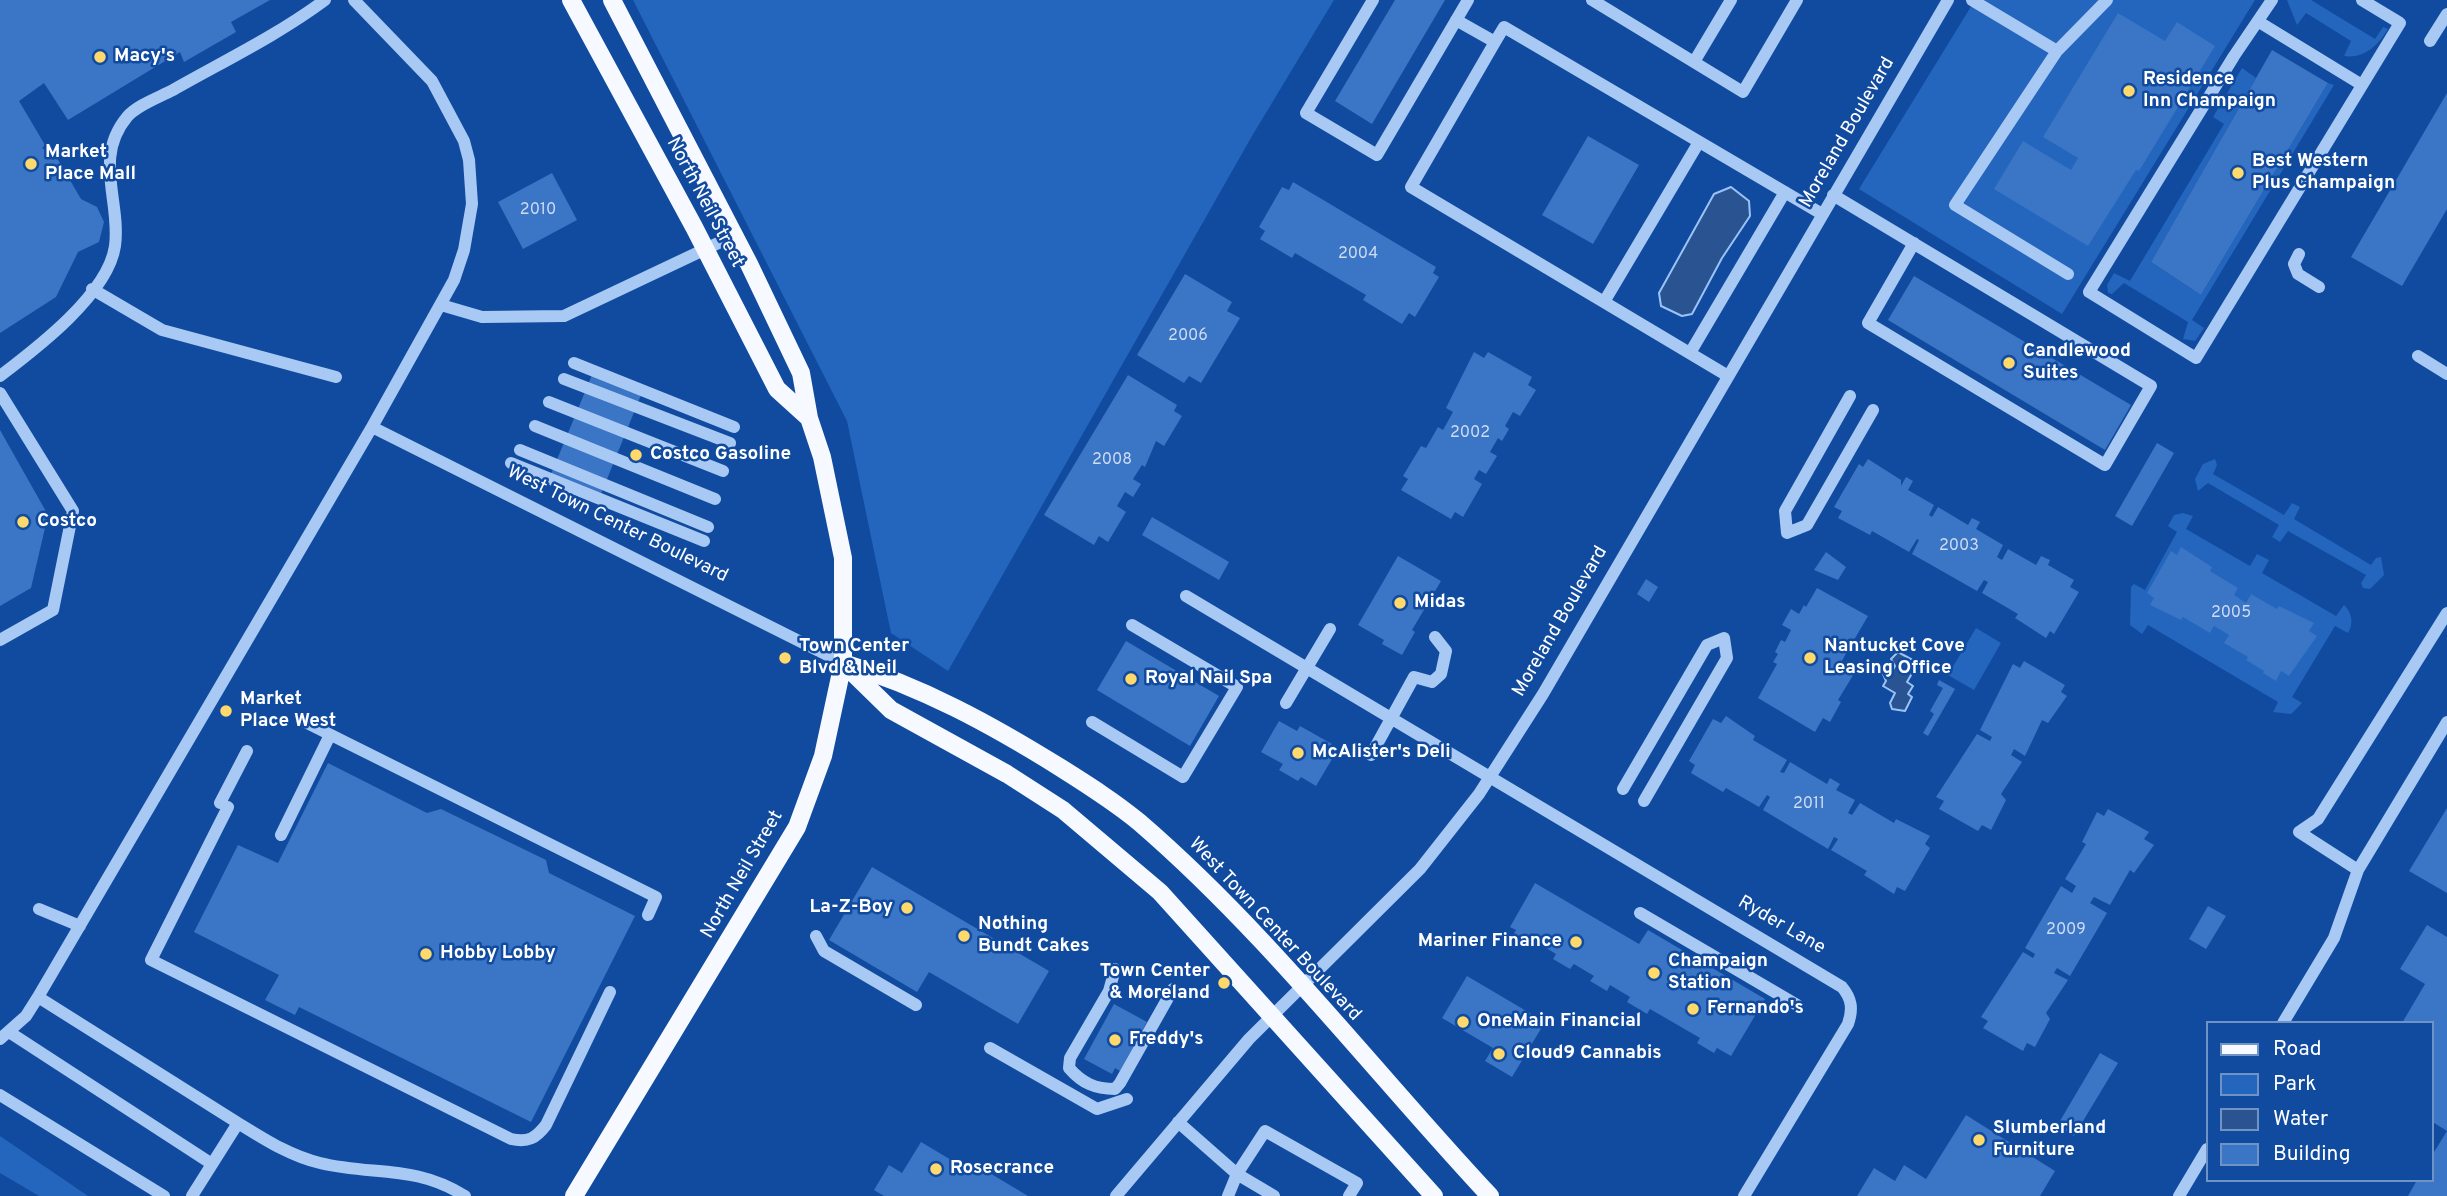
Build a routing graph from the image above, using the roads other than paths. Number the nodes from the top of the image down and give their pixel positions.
1 (325, 0) edge
2 (354, 0) edge
3 (571, 0) edge
4 (612, 0) edge
5 (1373, 0) edge
6 (1468, 0) edge
7 (1592, 0) edge
8 (1731, 0) edge
9 (1797, 0) edge
10 (1948, 0) edge
11 (1972, 0) edge
12 (2107, 0) edge
13 (2272, 0) edge
14 (2362, 0) edge
15 (2447, 14) edge
16 (1456, 20) junction
17 (2259, 22) junction
18 (2430, 41) dead end
19 (1495, 42) junction
20 (2057, 51) junction
21 (1694, 62) junction
22 (2362, 85) junction
23 (1699, 142) junction
24 (1785, 192) junction
25 (1833, 195) junction
26 (1822, 214) junction
27 (733, 236) junction
28 (1914, 243) junction
29 (706, 250) junction
30 (2298, 254) dead end
31 (2068, 274) dead end
32 (2319, 287) dead end
33 (92, 289) junction
34 (1604, 302) junction
35 (441, 304) junction
36 (1690, 353) junction
37 (2418, 356) dead end
38 (574, 363) dead end
39 (2447, 374) edge
40 (0, 376) edge
41 (1728, 376) junction
42 (336, 377) dead end
43 (564, 379) dead end
44 (0, 393) edge
45 (1850, 396) dead end
46 (549, 402) dead end
47 (1873, 410) dead end
48 (809, 418) junction
49 (535, 426) dead end
50 (372, 427) junction
51 (734, 427) dead end
52 (730, 443) dead end
53 (520, 450) dead end
54 (511, 463) dead end
55 (723, 471) dead end
56 (715, 499) dead end
57 (708, 527) dead end
58 (705, 541) dead end
59 (1186, 596) dead end
60 (2447, 612) edge
61 (1132, 625) dead end
62 (1330, 629) dead end
63 (1435, 637) dead end
64 (0, 640) edge
65 (843, 663) junction
66 (1307, 668) junction
67 (1286, 703) dead end
68 (1392, 718) junction
69 (305, 722) dead end
70 (1092, 722) dead end
71 (2447, 722) edge
72 (330, 736) junction
73 (247, 751) dead end
74 (1371, 755) dead end
75 (1491, 776) junction
76 (1623, 789) dead end
77 (1644, 801) dead end
78 (281, 835) dead end
79 (2358, 870) junction
80 (39, 909) dead end
81 (1640, 913) dead end
82 (648, 915) dead end
83 (80, 926) junction
84 (816, 936) dead end
85 (1115, 969) dead end
86 (1303, 988) junction
87 (1173, 989) dead end
88 (610, 992) dead end
89 (38, 997) junction
90 (916, 1005) dead end
91 (1797, 1005) dead end
92 (1271, 1017) junction
93 (2284, 1021) edge
94 (5, 1035) edge
95 (990, 1048) dead end
96 (0, 1095) edge
97 (1127, 1099) dead end
98 (1178, 1122) junction
99 (238, 1123) junction
100 (2206, 1151) edge
101 (212, 1164) junction
102 (1237, 1174) junction
103 (1431, 1195) edge
104 (164, 1196) edge
105 (192, 1196) edge
106 (465, 1196) edge
107 (573, 1196) edge
108 (1116, 1196) edge
109 (1228, 1196) edge
110 (1274, 1196) edge
111 (1349, 1196) edge
112 (1490, 1196) edge
113 (1744, 1196) edge
114 (2179, 1196) edge

1 - 33 street
2 - 35 street
3 - 29 main road, North Neil Street
4 - 27 main road, North Neil Street
5 - 16 street
6 - 16 street
7 - 21 street
8 - 21 street
9 - 21 street
10 - 25 street, Moreland Boulevard
11 - 20 street
12 - 20 street
13 - 17 street
14 - 22 street
15 - 18 street
16 - 19 street
17 - 22 street
17 - 22 street
19 - 23 street
19 - 34 street
20 - 31 street
23 - 24 street
23 - 34 street
24 - 26 street
24 - 36 street
25 - 26 street, Moreland Boulevard
25 - 28 street
26 - 41 street, Moreland Boulevard
27 - 29 street
27 - 48 main road, North Neil Street
28 - 28 street
29 - 35 street
29 - 48 main road, North Neil Street
30 - 32 street
33 - 40 street
33 - 42 street
34 - 36 street
35 - 50 street
36 - 41 street
37 - 39 street
38 - 51 street
41 - 75 street, Moreland Boulevard
43 - 52 street
44 - 64 street
45 - 47 street
46 - 55 street
48 - 65 main road, North Neil Street
49 - 56 street
50 - 65 street, West Town Center Boulevard
50 - 83 street
53 - 57 street
54 - 58 street
59 - 66 street
60 - 79 street
61 - 70 street
62 - 66 street
63 - 68 street
65 - 86 main road, West Town Center Boulevard
65 - 92 main road, West Town Center Boulevard
65 - 107 main road, North Neil Street
66 - 67 street
66 - 68 street
68 - 74 street
68 - 75 street
69 - 72 street
71 - 79 street
72 - 78 street
72 - 82 street
73 - 88 street
75 - 86 street, Moreland Boulevard
75 - 113 street, Ryder Lane
76 - 77 street
79 - 93 street
80 - 83 street
81 - 91 street
83 - 89 street
84 - 90 street
85 - 87 street
86 - 92 street, Moreland Boulevard
86 - 112 main road, West Town Center Boulevard
89 - 94 street
89 - 99 street
92 - 98 street, Moreland Boulevard
92 - 103 main road, West Town Center Boulevard
94 - 101 street
95 - 97 street
96 - 104 street
98 - 102 street
98 - 108 street, Moreland Boulevard
99 - 101 street
99 - 106 street
100 - 114 street
101 - 105 street
102 - 109 street
102 - 110 street
102 - 111 street

